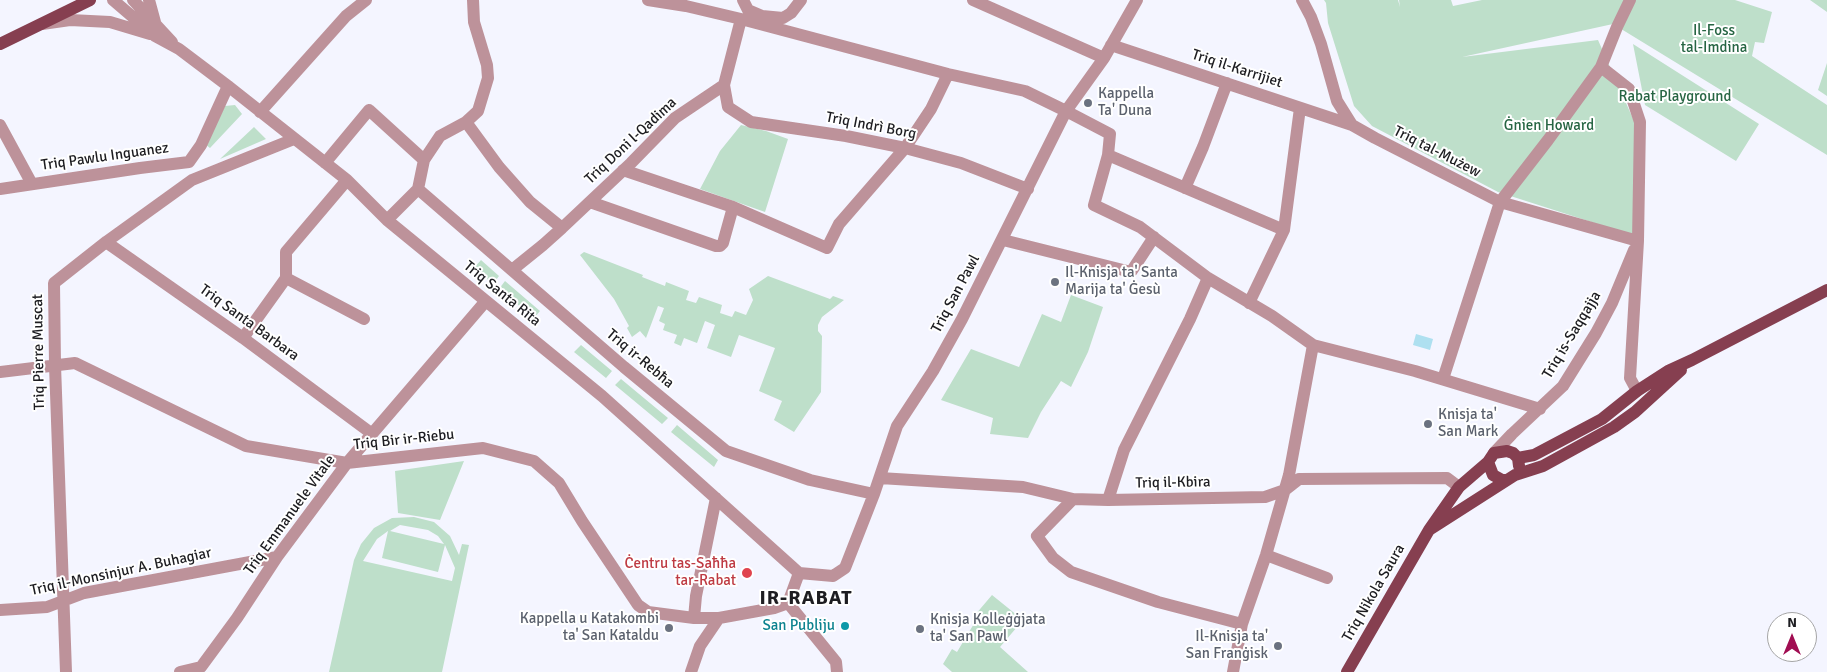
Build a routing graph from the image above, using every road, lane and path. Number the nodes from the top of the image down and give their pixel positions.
1 (90, 0) edge
2 (113, 0) edge
3 (133, 0) edge
4 (149, 0) edge
5 (366, 0) edge
6 (473, 0) edge
7 (648, 0) edge
8 (743, 0) edge
9 (801, 0) edge
10 (973, 0) edge
11 (1137, 0) edge
12 (1302, 0) edge
13 (1630, 0) edge
14 (686, 3) edge
15 (741, 19) junction
16 (156, 22) junction
17 (36, 26) junction
18 (155, 36) junction
19 (0, 44) edge
20 (1111, 45) junction
21 (178, 49) junction
22 (1104, 58) junction
23 (1600, 67) junction
24 (948, 74) junction
25 (1227, 83) junction
26 (724, 85) junction
27 (228, 86) junction
28 (1300, 108) junction
29 (1066, 111) junction
30 (260, 112) junction
31 (466, 122) junction
32 (0, 125) edge
33 (1352, 125) junction
34 (294, 139) junction
35 (905, 148) junction
36 (1108, 154) junction
37 (424, 160) junction
38 (189, 162) junction
39 (325, 163) junction
40 (623, 170) junction
41 (192, 180) junction
42 (347, 180) junction
43 (32, 184) junction
44 (0, 188) edge
45 (1185, 188) junction
46 (418, 189) junction
47 (1028, 189) junction
48 (590, 202) junction
49 (1500, 202) junction
50 (732, 208) junction
51 (387, 220) junction
52 (562, 228) junction
53 (1284, 230) junction
54 (1154, 237) junction
55 (1002, 240) junction
56 (1638, 241) junction
57 (106, 242) junction
58 (512, 270) junction
59 (286, 278) junction
60 (1208, 278) junction
61 (1827, 290) edge
62 (485, 302) junction
63 (1248, 303) junction
64 (364, 319) dead end
65 (243, 338) junction
66 (1313, 345) junction
67 (1692, 360) junction
68 (55, 365) junction
69 (0, 372) edge
70 (1443, 379) junction
71 (1637, 391) junction
72 (1540, 409) junction
73 (371, 433) junction
74 (1491, 458) junction
75 (1518, 458) junction
76 (347, 463) junction
77 (880, 478) junction
78 (1511, 478) junction
79 (1459, 487) junction
80 (1285, 490) junction
81 (1490, 490) junction
82 (874, 494) junction
83 (716, 498) junction
84 (1073, 498) junction
85 (1108, 500) junction
86 (1429, 530) junction
87 (1266, 555) junction
88 (277, 557) junction
89 (799, 573) junction
90 (1327, 578) dead end
91 (64, 600) junction
92 (788, 603) junction
93 (0, 610) edge
94 (694, 618) junction
95 (720, 618) junction
96 (1242, 624) junction
97 (66, 672) edge
98 (180, 672) edge
99 (691, 672) edge
100 (838, 672) edge
101 (1233, 672) edge
102 (1347, 672) edge

1 - 17 main road
2 - 18 street, Triq Santa Rita
3 - 16 street, Triq Santa Rita
4 - 16 street
5 - 30 street
6 - 31 street
7 - 14 street
8 - 9 street
10 - 22 street
11 - 20 street, Triq San Pawl
12 - 33 street, Triq tal-Mużew
13 - 23 street
14 - 15 street
15 - 24 street
15 - 26 street
16 - 21 street, Triq Santa Rita
17 - 18 street
17 - 19 main road
18 - 21 street, Triq Santa Rita
20 - 22 street, Triq San Pawl
20 - 25 street, Triq il-Karrijiet
21 - 27 street, Triq Santa Rita
22 - 29 street, Triq San Pawl
23 - 49 street
23 - 56 street
24 - 29 street
24 - 35 street
25 - 28 street, Triq il-Karrijiet
25 - 45 street
26 - 35 street, Triq Indrì Borg
26 - 40 street, Triq Doni l-Qadima
27 - 30 street, Triq Santa Rita
27 - 38 street, Triq Pawlu Inguanez
28 - 33 street, Triq il-Karrijiet
28 - 53 street
29 - 36 street
29 - 47 street, Triq San Pawl
30 - 34 street, Triq Santa Rita
31 - 37 street
31 - 52 street
32 - 43 street
33 - 49 street, Triq tal-Mużew
34 - 39 street, Triq Santa Rita
34 - 41 street, Triq Pierre Muscat
35 - 47 street, Triq Indrì Borg
35 - 50 street
36 - 45 street
36 - 54 street
37 - 39 street
37 - 46 street
38 - 41 street
38 - 43 street, Triq Pawlu Inguanez
39 - 42 street, Triq Santa Rita
40 - 48 street, Triq Doni l-Qadima
40 - 50 street
41 - 57 street, Triq Pierre Muscat
42 - 51 street, Triq Santa Rita
42 - 59 street
43 - 44 street, Triq Pawlu Inguanez
45 - 53 street
46 - 51 street
46 - 58 street, Triq ir-Rebħa
47 - 55 street, Triq San Pawl
48 - 50 street
48 - 52 street, Triq Doni l-Qadima
49 - 56 street, Triq tal-Mużew
49 - 70 street
51 - 62 street, Triq Santa Rita
52 - 58 street, Triq Doni l-Qadima
53 - 63 street
54 - 55 street
54 - 60 street
55 - 77 street, Triq San Pawl
56 - 71 street
56 - 72 street, Triq is-Saqqajja
57 - 65 street, Triq Santa Barbara
57 - 68 street, Triq Pierre Muscat
58 - 82 street, Triq ir-Rebħa
59 - 64 street
59 - 65 street
60 - 63 street
60 - 85 street
61 - 67 main road
62 - 73 street, Triq Emmanuele Vitale
62 - 83 street, Triq Santa Rita
63 - 66 street
65 - 73 street, Triq Santa Barbara
66 - 70 street
66 - 80 street
67 - 71 main road
67 - 78 main road, Triq Nikola Saura
68 - 69 street, Triq Bir ir-Riebu
68 - 76 street, Triq Bir ir-Riebu
68 - 91 street, Triq Pierre Muscat
70 - 72 street
71 - 75 main road
72 - 74 street, Triq is-Saqqajja
73 - 76 street, Triq Emmanuele Vitale
74 - 75 main road
74 - 78 main road
74 - 79 main road, Triq Nikola Saura
75 - 78 main road
76 - 88 street, Triq Emmanuele Vitale
76 - 94 street, Triq Bir ir-Riebu
77 - 82 street, Triq San Pawl
77 - 84 street, Triq il-Kbira
78 - 81 main road, Triq Nikola Saura
79 - 80 street, Triq il-Kbira
79 - 81 main road
79 - 86 main road, Triq Nikola Saura
80 - 85 street, Triq il-Kbira
80 - 87 street
81 - 86 main road, Triq Nikola Saura
82 - 89 street, Triq San Pawl
83 - 89 street, Triq Santa Rita
83 - 94 street
84 - 85 street, Triq il-Kbira
84 - 96 street
86 - 102 main road, Triq Nikola Saura
87 - 90 street
87 - 96 street
88 - 91 street, Triq il-Monsinjur A. Buhagiar
88 - 98 street, Triq Emmanuele Vitale
89 - 92 street
91 - 93 street, Triq il-Monsinjur A. Buhagiar
91 - 97 street, Triq Pierre Muscat
92 - 95 street, Triq Bir ir-Riebu
92 - 100 street
94 - 95 street, Triq Bir ir-Riebu
95 - 99 street
96 - 101 street

